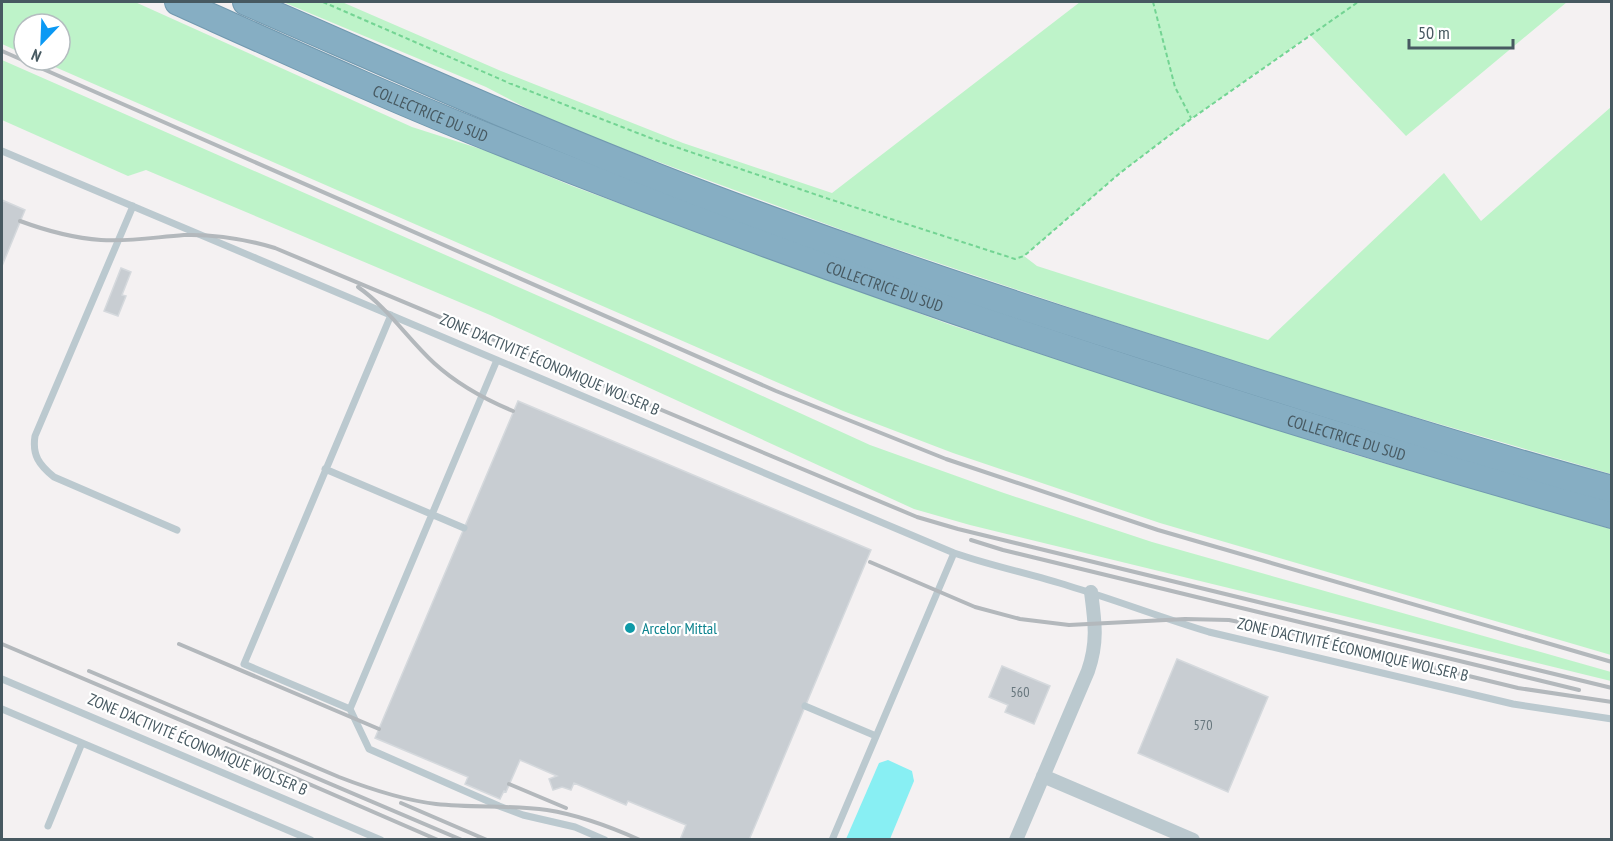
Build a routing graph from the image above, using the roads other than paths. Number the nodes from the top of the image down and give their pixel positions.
1 (178, 2) edge
2 (246, 2) edge
3 (2, 151) edge
4 (133, 206) junction
5 (391, 315) junction
6 (497, 360) junction
7 (326, 470) junction
8 (1611, 489) edge
9 (432, 514) junction
10 (1611, 514) edge
11 (464, 528) dead end
12 (177, 530) dead end
13 (954, 553) junction
14 (1091, 592) junction
15 (2, 679) edge
16 (805, 706) dead end
17 (2, 709) edge
18 (350, 709) junction
19 (1611, 719) edge
20 (876, 736) junction
21 (82, 743) junction
22 (1043, 776) junction
23 (48, 826) dead end
24 (311, 840) edge
25 (381, 840) edge
26 (604, 840) edge
27 (832, 840) edge
28 (1016, 840) edge
29 (1193, 840) edge

1 - 10 highway, COLLECTRICE DU SUD
2 - 8 highway, COLLECTRICE DU SUD
3 - 4 lane, ZONE D'ACTIVITÉ ÉCONOMIQUE WOLSER B
4 - 5 lane, ZONE D'ACTIVITÉ ÉCONOMIQUE WOLSER B
4 - 12 lane
5 - 6 lane, ZONE D'ACTIVITÉ ÉCONOMIQUE WOLSER B
5 - 7 lane
6 - 9 lane
6 - 13 lane, ZONE D'ACTIVITÉ ÉCONOMIQUE WOLSER B
7 - 9 lane
7 - 18 lane
9 - 11 lane
9 - 18 lane
13 - 14 lane, ZONE D'ACTIVITÉ ÉCONOMIQUE WOLSER B
13 - 20 lane
14 - 19 lane, ZONE D'ACTIVITÉ ÉCONOMIQUE WOLSER B
14 - 22 street
15 - 25 lane, ZONE D'ACTIVITÉ ÉCONOMIQUE WOLSER B
16 - 20 lane
17 - 21 lane
18 - 26 lane
20 - 27 lane
21 - 23 lane
21 - 24 lane
22 - 28 street
22 - 29 street

